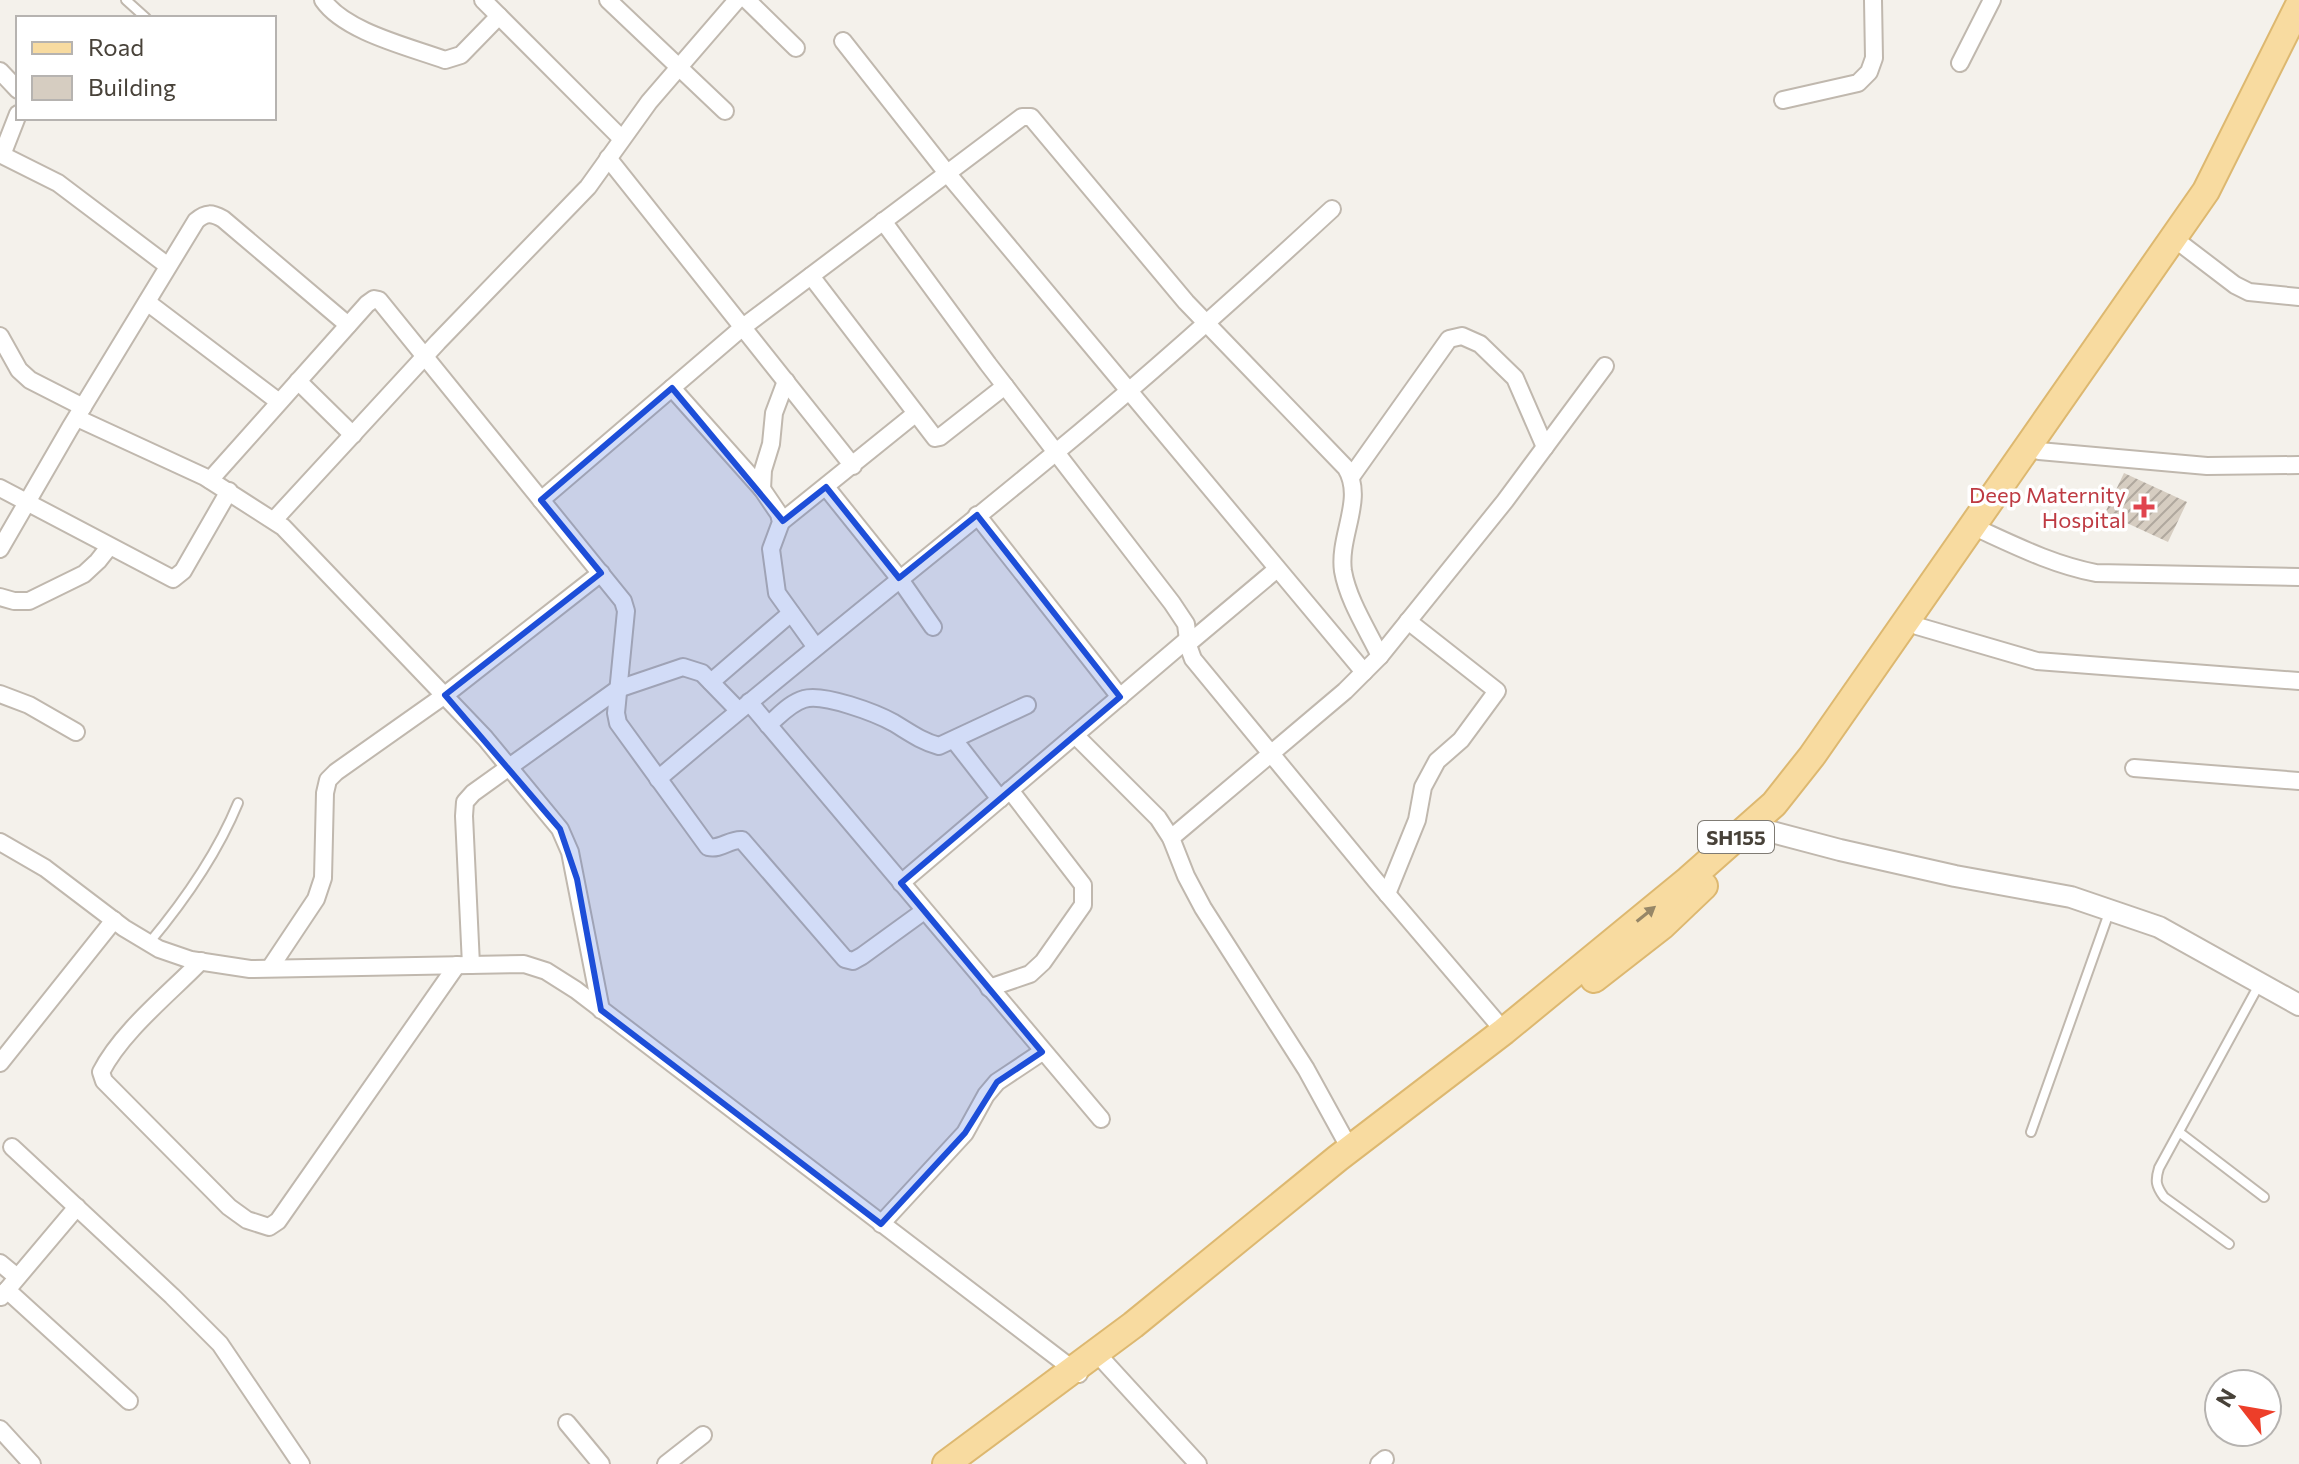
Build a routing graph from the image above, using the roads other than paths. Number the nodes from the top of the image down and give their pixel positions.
1 (126, 0) edge
2 (323, 0) edge
3 (483, 0) edge
4 (608, 0) edge
5 (737, 0) edge
6 (747, 0) edge
7 (1873, 0) edge
8 (1992, 0) edge
9 (2299, 5) edge
10 (144, 16) edge
11 (499, 16) junction
12 (2299, 29) edge
13 (843, 41) dead end
14 (796, 48) dead end
15 (1960, 63) dead end
16 (679, 68) junction
17 (0, 71) edge
18 (16, 88) edge
19 (1783, 100) dead end
20 (725, 111) dead end
21 (16, 119) edge
22 (621, 138) junction
23 (1, 154) edge
24 (608, 158) junction
25 (947, 173) junction
26 (1332, 209) dead end
27 (883, 221) junction
28 (2180, 243) junction
29 (168, 266) junction
30 (811, 276) junction
31 (2299, 297) edge
32 (147, 302) junction
33 (1207, 324) junction
34 (348, 325) junction
35 (743, 327) junction
36 (0, 336) edge
37 (425, 356) junction
38 (1605, 366) dead end
39 (298, 381) junction
40 (786, 381) junction
41 (1005, 386) junction
42 (672, 388) junction
43 (1129, 390) junction
44 (279, 402) junction
45 (80, 412) junction
46 (915, 414) junction
47 (353, 435) junction
48 (1545, 447) junction
49 (2039, 451) junction
50 (1056, 452) junction
51 (2299, 465) edge
52 (853, 466) junction
53 (1351, 477) junction
54 (210, 480) junction
55 (826, 487) junction
56 (0, 488) edge
57 (762, 489) junction
58 (229, 491) junction
59 (541, 500) junction
60 (26, 503) junction
61 (977, 515) junction
62 (274, 520) junction
63 (781, 522) junction
64 (1983, 531) junction
65 (109, 547) junction
66 (0, 549) edge
67 (1277, 569) junction
68 (601, 573) junction
69 (2299, 577) edge
70 (899, 578) junction
71 (0, 597) edge
72 (791, 613) junction
73 (1408, 621) junction
74 (1917, 626) junction
75 (933, 627) dead end
76 (1189, 641) junction
77 (815, 646) junction
78 (1380, 656) junction
79 (1364, 672) junction
80 (2299, 681) edge
81 (711, 682) junction
82 (618, 689) junction
83 (0, 694) edge
84 (445, 695) junction
85 (1120, 697) junction
86 (1027, 705) dead end
87 (743, 706) junction
88 (768, 725) junction
89 (76, 732) dead end
90 (1075, 735) junction
91 (954, 740) junction
92 (1272, 752) junction
93 (509, 767) junction
94 (2134, 768) dead end
95 (658, 779) junction
96 (2299, 781) edge
97 (1005, 795) junction
98 (238, 803) dead end
99 (1756, 828) junction
100 (1171, 838) junction
101 (0, 842) edge
102 (901, 883) junction
103 (1387, 894) junction
104 (2110, 910) junction
105 (924, 911) junction
106 (114, 920) junction
107 (149, 943) junction
108 (201, 961) junction
109 (464, 965) junction
110 (270, 968) junction
111 (2261, 982) junction
112 (989, 988) junction
113 (2299, 1005) edge
114 (601, 1010) junction
115 (1504, 1031) junction
116 (1042, 1052) junction
117 (0, 1063) edge
118 (1101, 1119) dead end
119 (2031, 1132) dead end
120 (2179, 1132) junction
121 (12, 1147) dead end
122 (1350, 1149) junction
123 (2264, 1197) dead end
124 (77, 1207) junction
125 (881, 1224) junction
126 (2229, 1244) dead end
127 (0, 1263) edge
128 (8, 1288) edge
129 (1101, 1358) junction
130 (1077, 1372) junction
131 (129, 1401) dead end
132 (567, 1423) dead end
133 (0, 1429) edge
134 (703, 1435) dead end
135 (289, 1447) junction
136 (32, 1464) edge
137 (281, 1464) edge
138 (301, 1464) edge
139 (601, 1464) edge
140 (666, 1464) edge
141 (946, 1464) edge
142 (962, 1464) edge
143 (1198, 1464) edge

1 - 10 lane
2 - 11 street
3 - 11 street
4 - 16 street
5 - 16 street
6 - 14 street
7 - 19 street
8 - 15 street
9 - 99 main road, SH155
11 - 22 street
12 - 28 main road, SH155
13 - 25 street
16 - 20 street
16 - 22 street
17 - 18 street
21 - 23 street
22 - 24 street
23 - 29 street
24 - 35 street
24 - 37 street
25 - 27 street
25 - 33 street
25 - 43 street
26 - 33 street
27 - 30 street
27 - 41 street
28 - 31 street
28 - 49 main road, SH155
29 - 32 street
29 - 34 street
30 - 35 street
30 - 46 street
32 - 44 street
32 - 45 street
33 - 43 street
33 - 53 street
34 - 37 street
34 - 39 street
35 - 40 street
35 - 42 street
36 - 45 street
37 - 47 street
37 - 59 street
38 - 48 street
39 - 44 street
39 - 47 street
40 - 52 street
40 - 57 street
41 - 46 street
41 - 50 street
42 - 57 street
42 - 59 street
43 - 50 street
43 - 67 street
44 - 54 street
45 - 54 street
45 - 60 street
46 - 52 street
47 - 62 street
48 - 53 street
48 - 73 street
49 - 51 street
49 - 64 main road, SH155
50 - 61 street
50 - 76 street
52 - 55 street
53 - 78 street
54 - 58 street
55 - 63 street
55 - 70 street
56 - 60 street
57 - 63 street
58 - 62 street
58 - 65 street
59 - 68 street
60 - 65 street
60 - 66 street
61 - 70 street
61 - 85 street
62 - 84 street
63 - 72 street
64 - 69 street
64 - 74 main road, SH155
65 - 71 street
67 - 76 street
67 - 79 street
68 - 82 street
68 - 84 street
70 - 75 street
70 - 77 street
72 - 77 street
72 - 81 street
73 - 78 street
73 - 103 street
74 - 80 street
74 - 99 main road, SH155
76 - 85 street
76 - 92 street
77 - 87 street
78 - 79 street
79 - 92 street
81 - 82 street
81 - 87 street
82 - 93 street
82 - 95 street
83 - 89 street
84 - 93 street
84 - 110 street
85 - 90 street
86 - 91 street
87 - 88 street
87 - 95 street
88 - 91 street
88 - 102 street
90 - 97 street
90 - 100 street
91 - 97 street
92 - 100 street
92 - 103 street
93 - 109 street
93 - 114 street
94 - 96 street
95 - 105 street
97 - 102 street
97 - 112 street
98 - 107 lane
99 - 104 street
115 -> 99 main road, SH155
99 - 129 main road, SH155
100 - 122 street
101 - 106 street
102 - 105 street
103 - 115 street
104 - 111 street
104 - 119 lane
105 - 112 street
106 - 107 street
106 - 117 street
107 - 108 street
108 - 109 street
108 - 110 street
109 - 110 street
109 - 114 street
111 - 113 street
111 - 120 lane
112 - 116 street
114 - 125 street
115 - 122 main road, SH155
116 - 118 street
116 - 125 street
120 - 123 lane
120 - 126 lane
121 - 124 street
122 - 130 main road, SH155
124 - 128 street
124 - 135 street
125 - 130 street
127 - 128 street
128 - 131 street
129 - 130 main road, SH155
129 - 143 street
130 - 141 main road, SH155
130 - 142 main road, SH155
132 - 139 street
133 - 136 street
134 - 140 street
135 - 137 street
135 - 138 street

